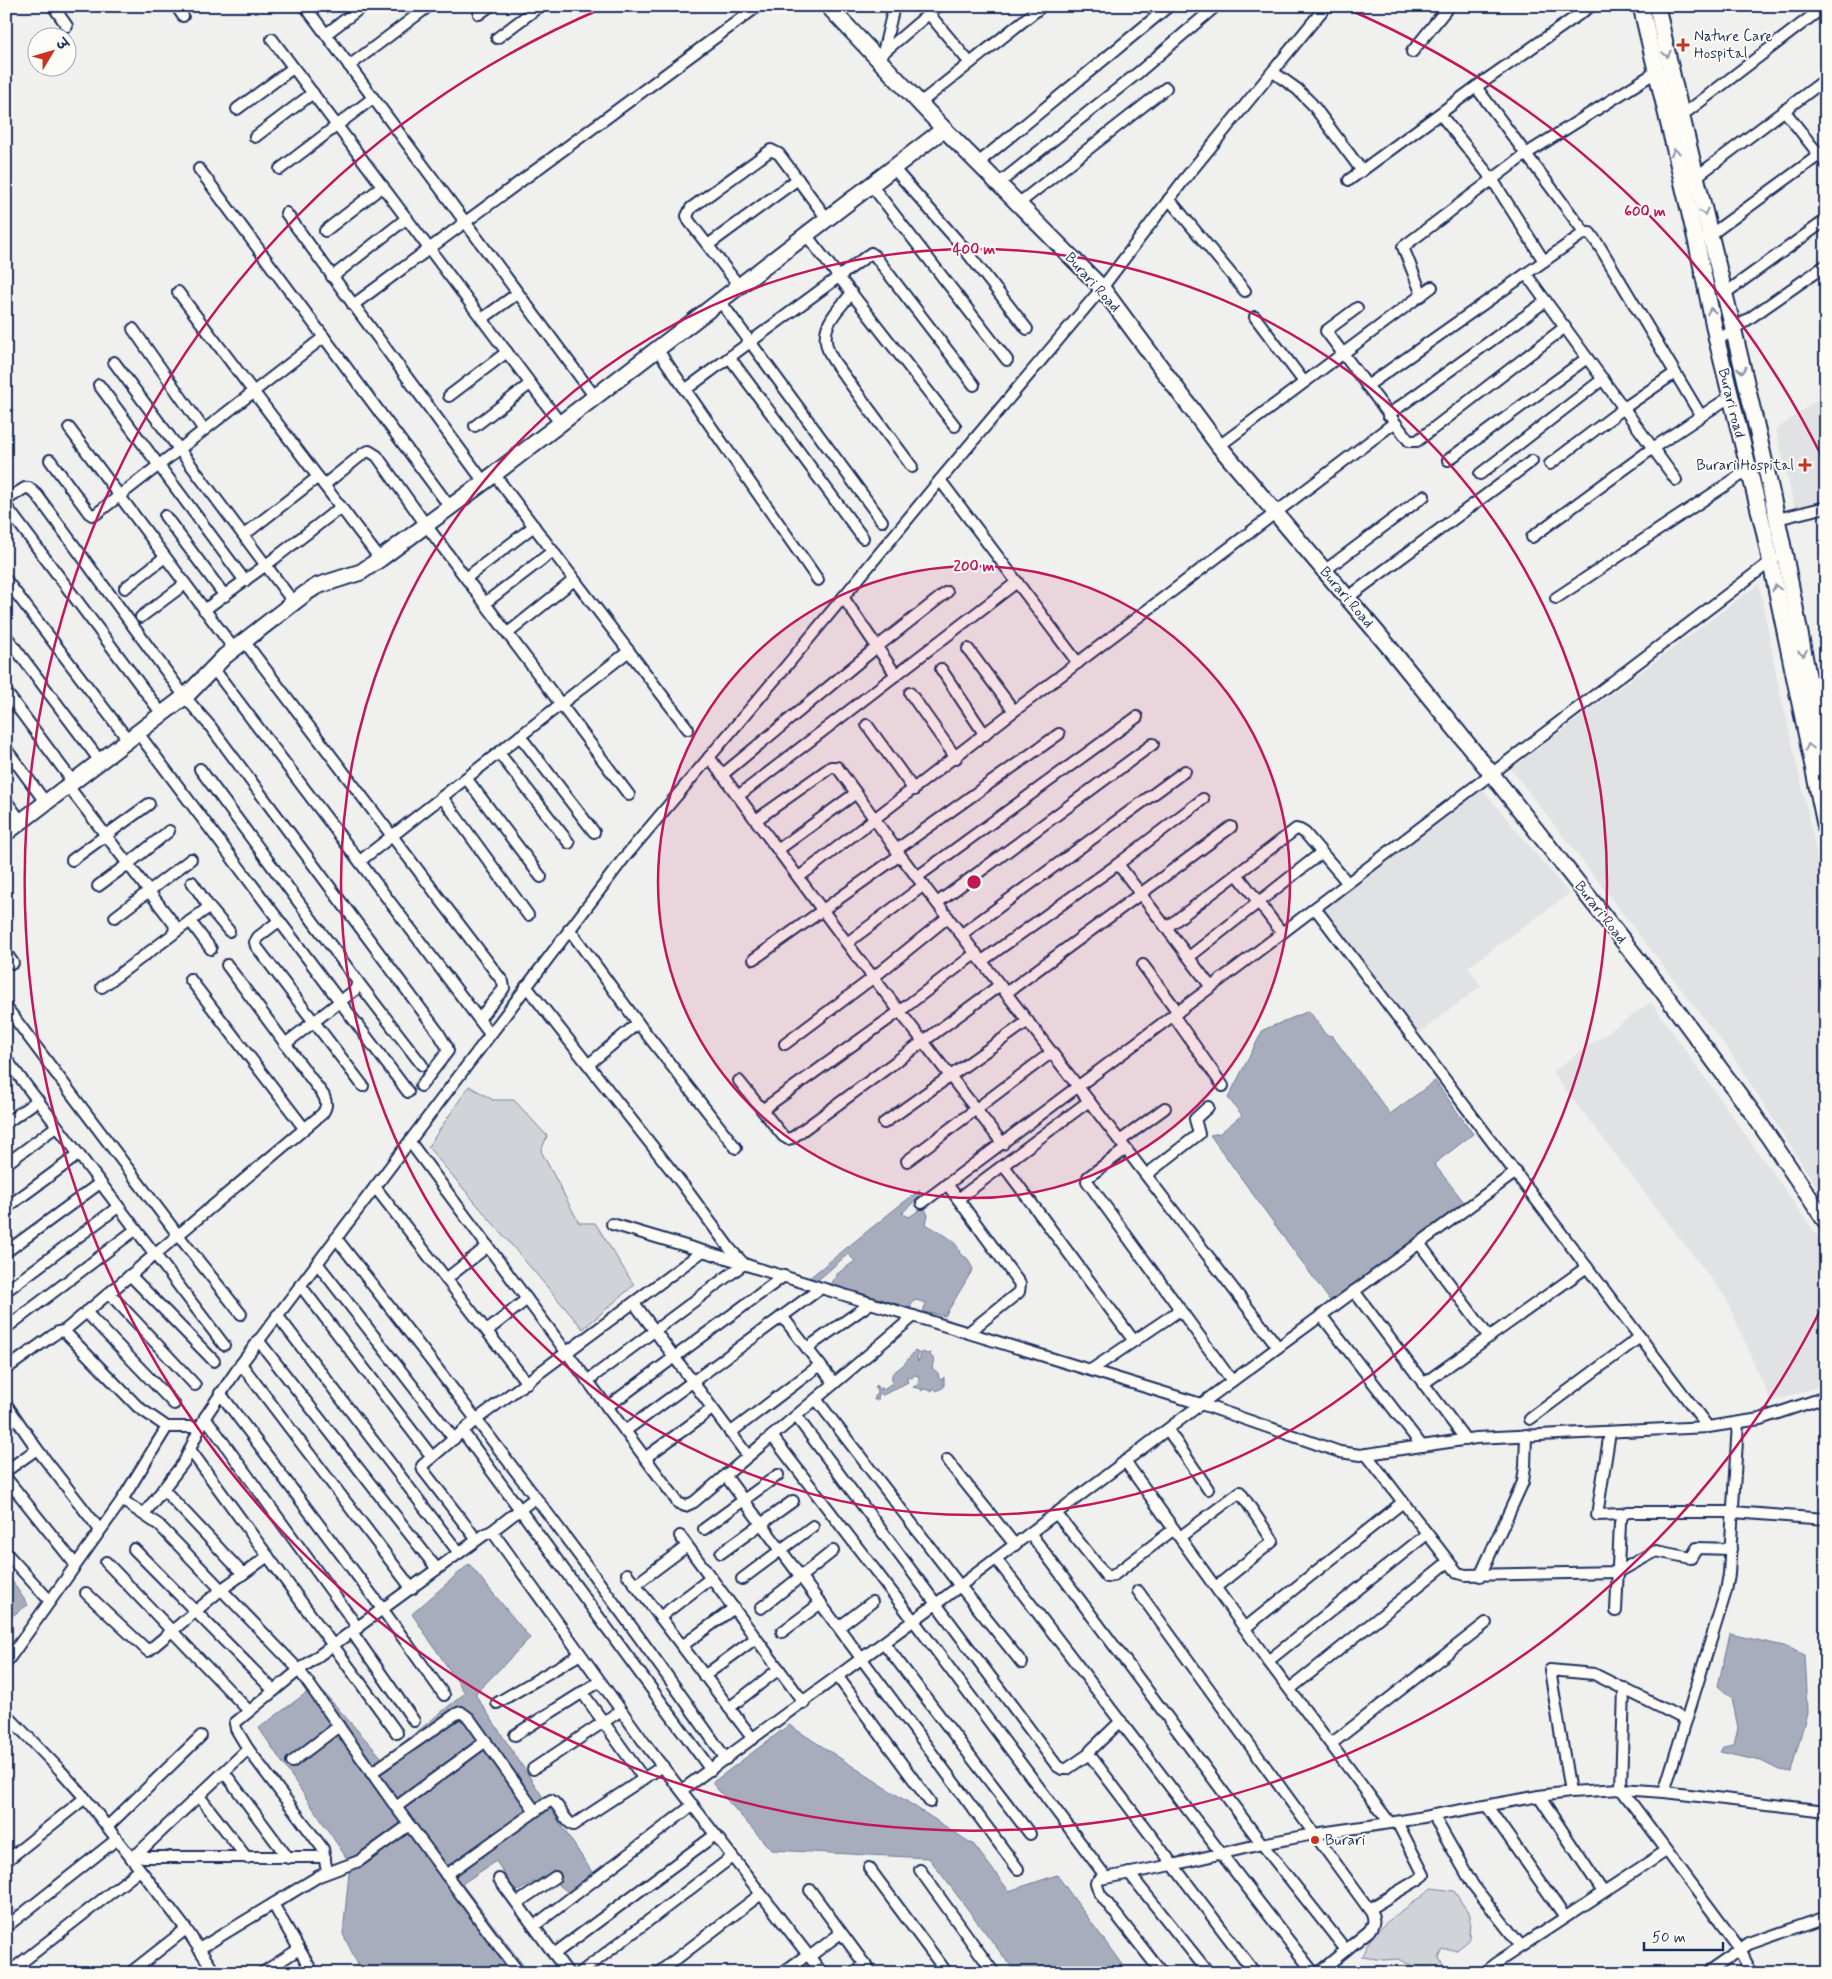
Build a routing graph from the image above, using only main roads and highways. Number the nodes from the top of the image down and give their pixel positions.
1 (828, 6) edge
2 (1641, 6) edge
3 (1657, 6) edge
4 (944, 129) junction
5 (1777, 558) junction
6 (1826, 764) edge
7 (1825, 824) edge
8 (6, 832) edge
9 (1826, 1222) edge

1 - 4 main road, Burari Road
5 -> 2 main road, Burari road
3 -> 5 main road, Burari road
4 - 8 main road
4 - 9 main road, Burari Road
5 -> 6 main road, Burari road
7 -> 5 main road, Burari road

